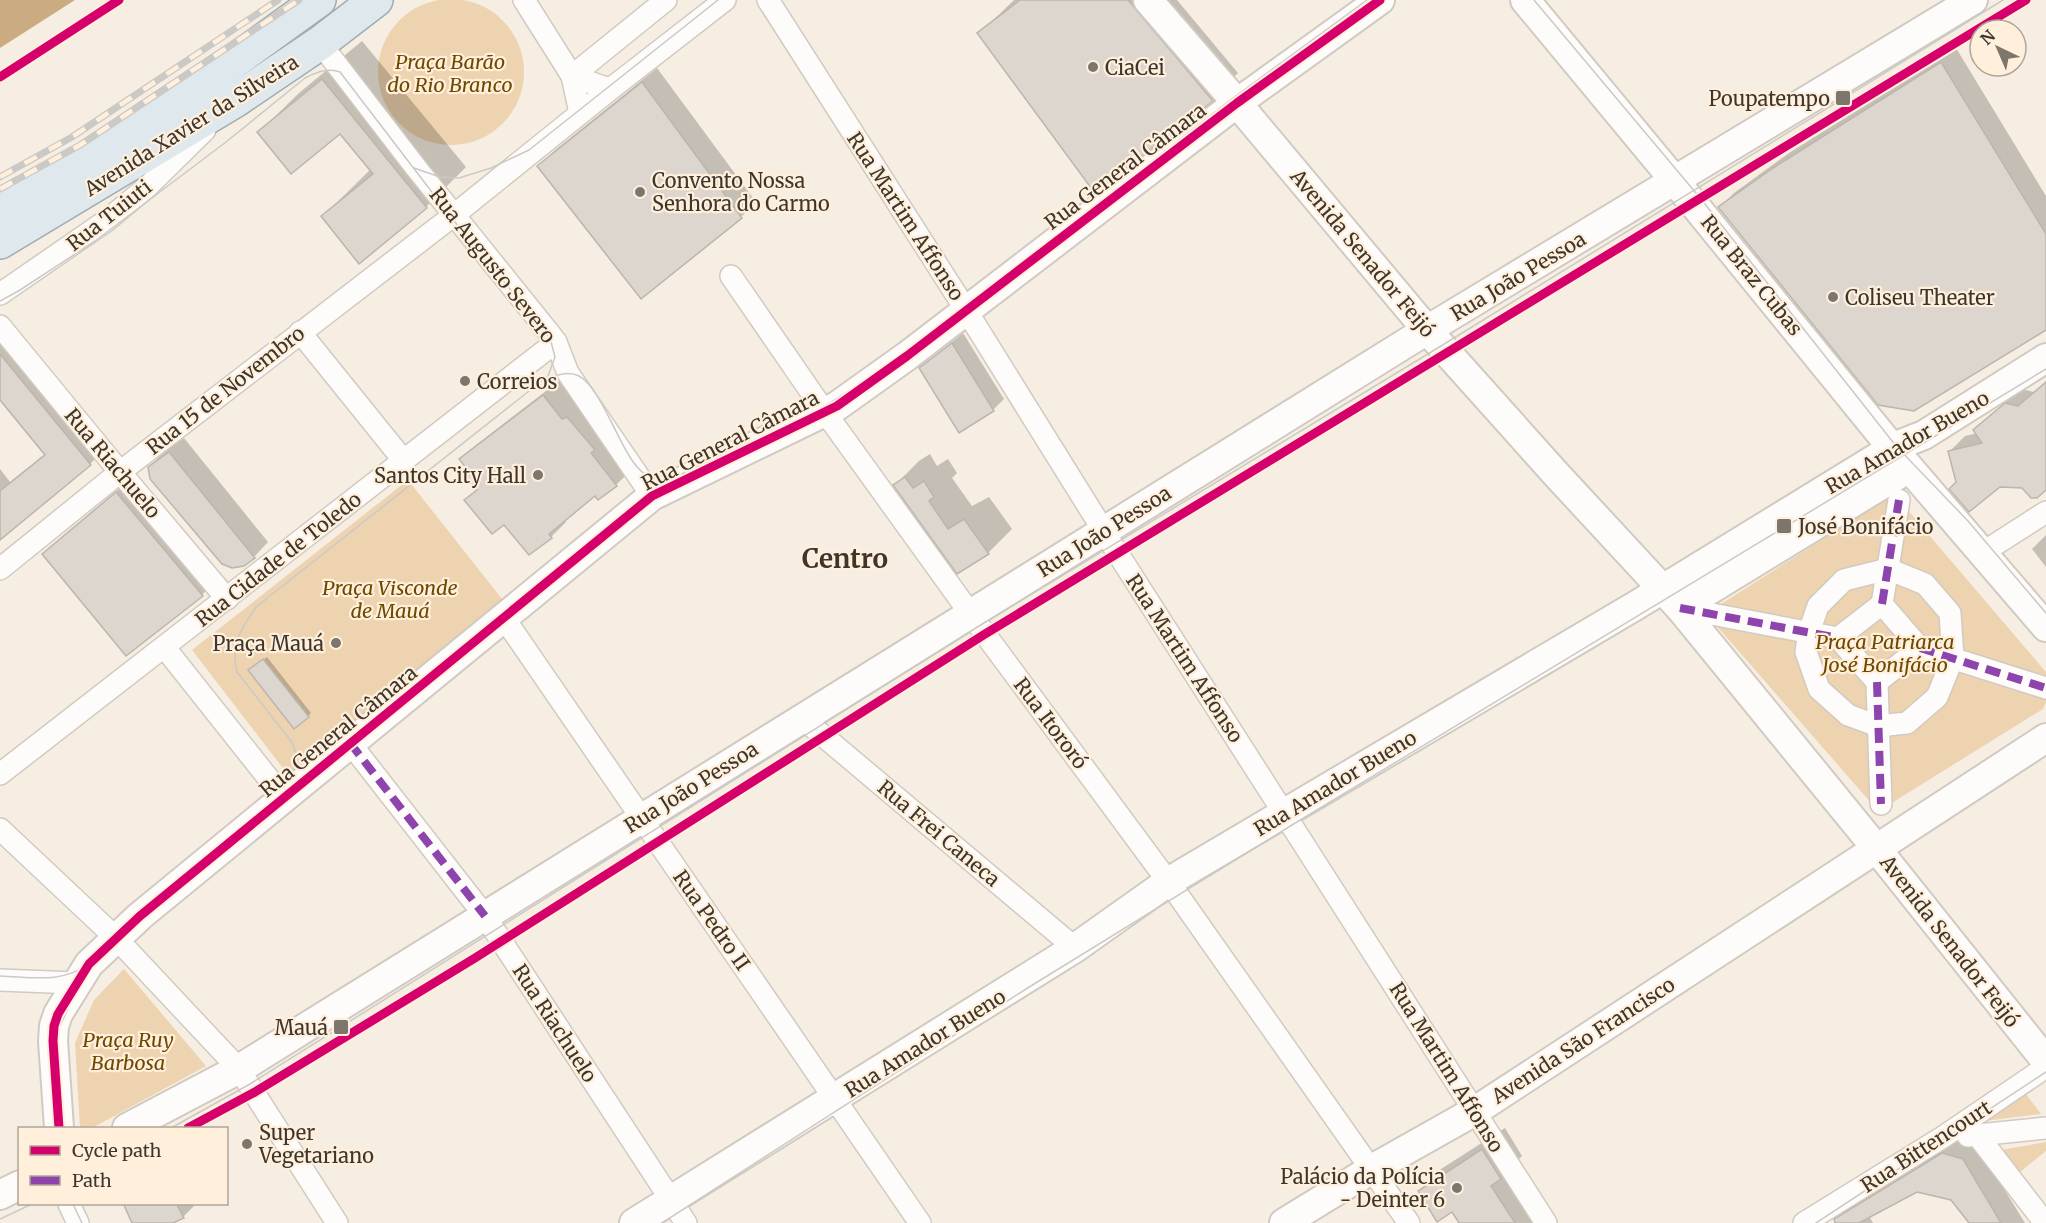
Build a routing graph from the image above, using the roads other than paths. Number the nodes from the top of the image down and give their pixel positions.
1 (319, 0) edge
2 (376, 0) edge
3 (524, 0) edge
4 (666, 0) edge
5 (725, 0) edge
6 (768, 0) edge
7 (1148, 0) edge
8 (1380, 0) edge
9 (1525, 0) edge
10 (1973, 0) edge
11 (320, 43) junction
12 (572, 76) junction
13 (613, 87) junction
14 (236, 100) junction
15 (1237, 103) junction
16 (580, 113) junction
17 (1675, 181) junction
18 (0, 210) edge
19 (454, 215) junction
20 (0, 242) edge
21 (731, 276) dead end
22 (0, 294) edge
23 (966, 310) junction
24 (0, 326) edge
25 (1427, 330) junction
26 (300, 332) junction
27 (556, 342) junction
28 (2046, 358) edge
29 (826, 412) junction
30 (1901, 458) junction
31 (404, 461) junction
32 (120, 472) junction
33 (652, 496) junction
34 (1899, 500) dead end
35 (2046, 512) edge
36 (1104, 531) junction
37 (1982, 553) junction
38 (0, 569) edge
39 (1888, 569) junction
40 (1672, 598) junction
41 (227, 599) junction
42 (1882, 604) junction
43 (971, 614) junction
44 (504, 618) junction
45 (2046, 627) edge
46 (1809, 632) junction
47 (1838, 638) junction
48 (165, 648) junction
49 (1920, 648) junction
50 (1953, 658) junction
51 (1877, 682) junction
52 (2046, 688) edge
53 (804, 718) junction
54 (1878, 726) junction
55 (2046, 738) edge
56 (350, 743) junction
57 (0, 774) edge
58 (284, 798) junction
59 (1881, 804) dead end
60 (1284, 813) junction
61 (642, 818) junction
62 (0, 829) edge
63 (1876, 848) junction
64 (1168, 882) junction
65 (485, 916) junction
66 (116, 938) junction
67 (1076, 948) junction
68 (0, 980) edge
69 (76, 983) junction
70 (2046, 1061) edge
71 (2046, 1067) edge
72 (239, 1069) junction
73 (835, 1099) junction
74 (1475, 1111) junction
75 (59, 1127) edge
76 (129, 1127) edge
77 (2046, 1128) edge
78 (1978, 1136) junction
79 (1943, 1137) junction
80 (1372, 1169) junction
81 (18, 1186) edge
82 (0, 1195) edge
83 (70, 1205) edge
84 (679, 1212) edge
85 (78, 1223) edge
86 (337, 1223) edge
87 (634, 1223) edge
88 (920, 1223) edge
89 (1284, 1223) edge
90 (1409, 1223) edge
91 (1545, 1223) edge
92 (1804, 1223) edge
93 (2044, 1223) edge

1 - 18 main road, Avenida Xavier da Silveira
2 - 11 main road, Avenida Xavier da Silveira
3 - 12 street
4 - 12 street
5 - 13 street, Rua 15 de Novembro
6 - 23 street, Rua Martim Affonso
7 - 15 street, Avenida Senador Feijó
8 - 15 street, Rua General Câmara
9 - 17 street, Rua Braz Cubas
10 - 17 street, Rua João Pessoa
11 - 14 main road, Avenida Xavier da Silveira
11 - 19 street, Rua Augusto Severo
12 - 13 street
12 - 16 street
13 - 16 street, Rua 15 de Novembro
14 - 20 main road, Avenida Xavier da Silveira
14 - 22 street, Rua Tuiuti
15 - 23 street, Rua General Câmara
15 - 25 street, Avenida Senador Feijó
16 - 19 street, Rua 15 de Novembro
17 - 25 street, Rua João Pessoa
17 - 30 street, Rua Braz Cubas
19 - 26 street, Rua 15 de Novembro
19 - 27 street, Rua Augusto Severo
21 - 29 street, Rua Itororó
23 - 29 street, Rua General Câmara
23 - 36 street, Rua Martim Affonso
24 - 32 street, Rua Riachuelo
25 - 36 street, Rua João Pessoa
25 - 40 street, Avenida Senador Feijó
26 - 31 street
26 - 32 street, Rua 15 de Novembro
27 - 31 street, Rua Cidade de Toledo
27 - 33 street, Rua Augusto Severo
28 - 30 street, Rua Amador Bueno
29 - 33 street, Rua General Câmara
29 - 43 street, Rua Itororó
30 - 37 street
30 - 40 street
31 - 41 street, Rua Cidade de Toledo
32 - 38 street, Rua 15 de Novembro
32 - 41 street, Rua Riachuelo
33 - 44 street, Rua General Câmara
34 - 39 street
35 - 37 street
36 - 43 street, Rua João Pessoa
36 - 60 street, Rua Martim Affonso
37 - 45 street
39 - 42 street
39 - 46 street
39 - 50 street
40 - 46 street
40 - 60 street, Rua Amador Bueno
40 - 63 street
41 - 48 street, Rua Cidade de Toledo
42 - 47 street
42 - 49 street
43 - 53 street, Rua João Pessoa
43 - 64 street, Rua Itororó
44 - 56 street, Rua General Câmara
44 - 61 street, Rua Pedro II
46 - 47 street
46 - 54 street
47 - 51 street
48 - 57 street, Rua Cidade de Toledo
48 - 58 street
49 - 50 street
49 - 51 street
50 - 52 street
50 - 54 street
51 - 54 street
53 - 61 street, Rua João Pessoa
53 - 67 street, Rua Frei Caneca
54 - 59 street
55 - 63 street
56 - 58 street, Rua General Câmara
56 - 65 street, Rua Riachuelo
58 - 66 street, Rua General Câmara
60 - 64 street, Rua Amador Bueno
60 - 74 street, Rua Martim Affonso
61 - 65 street, Rua João Pessoa
61 - 73 street, Rua Pedro II
62 - 66 street
63 - 70 street, Avenida Senador Feijó
63 - 74 street, Avenida São Francisco
64 - 67 street, Rua Amador Bueno
64 - 80 street, Rua Itororó
65 - 72 street, Rua João Pessoa
65 - 84 street, Rua Riachuelo
66 - 69 street
66 - 72 street
67 - 73 street, Rua Amador Bueno
68 - 69 street
69 - 75 street
71 - 79 street, Rua Bittencourt
72 - 76 street
72 - 86 street
73 - 84 street, Rua Amador Bueno
73 - 88 street, Rua Pedro II
74 - 80 street, Avenida São Francisco
74 - 91 street, Rua Martim Affonso
77 - 78 street
78 - 79 street
78 - 93 street
79 - 92 street, Rua Bittencourt
80 - 89 street, Avenida São Francisco
80 - 90 street, Rua Itororó
81 - 82 street
83 - 85 street
84 - 87 street, Rua Amador Bueno

